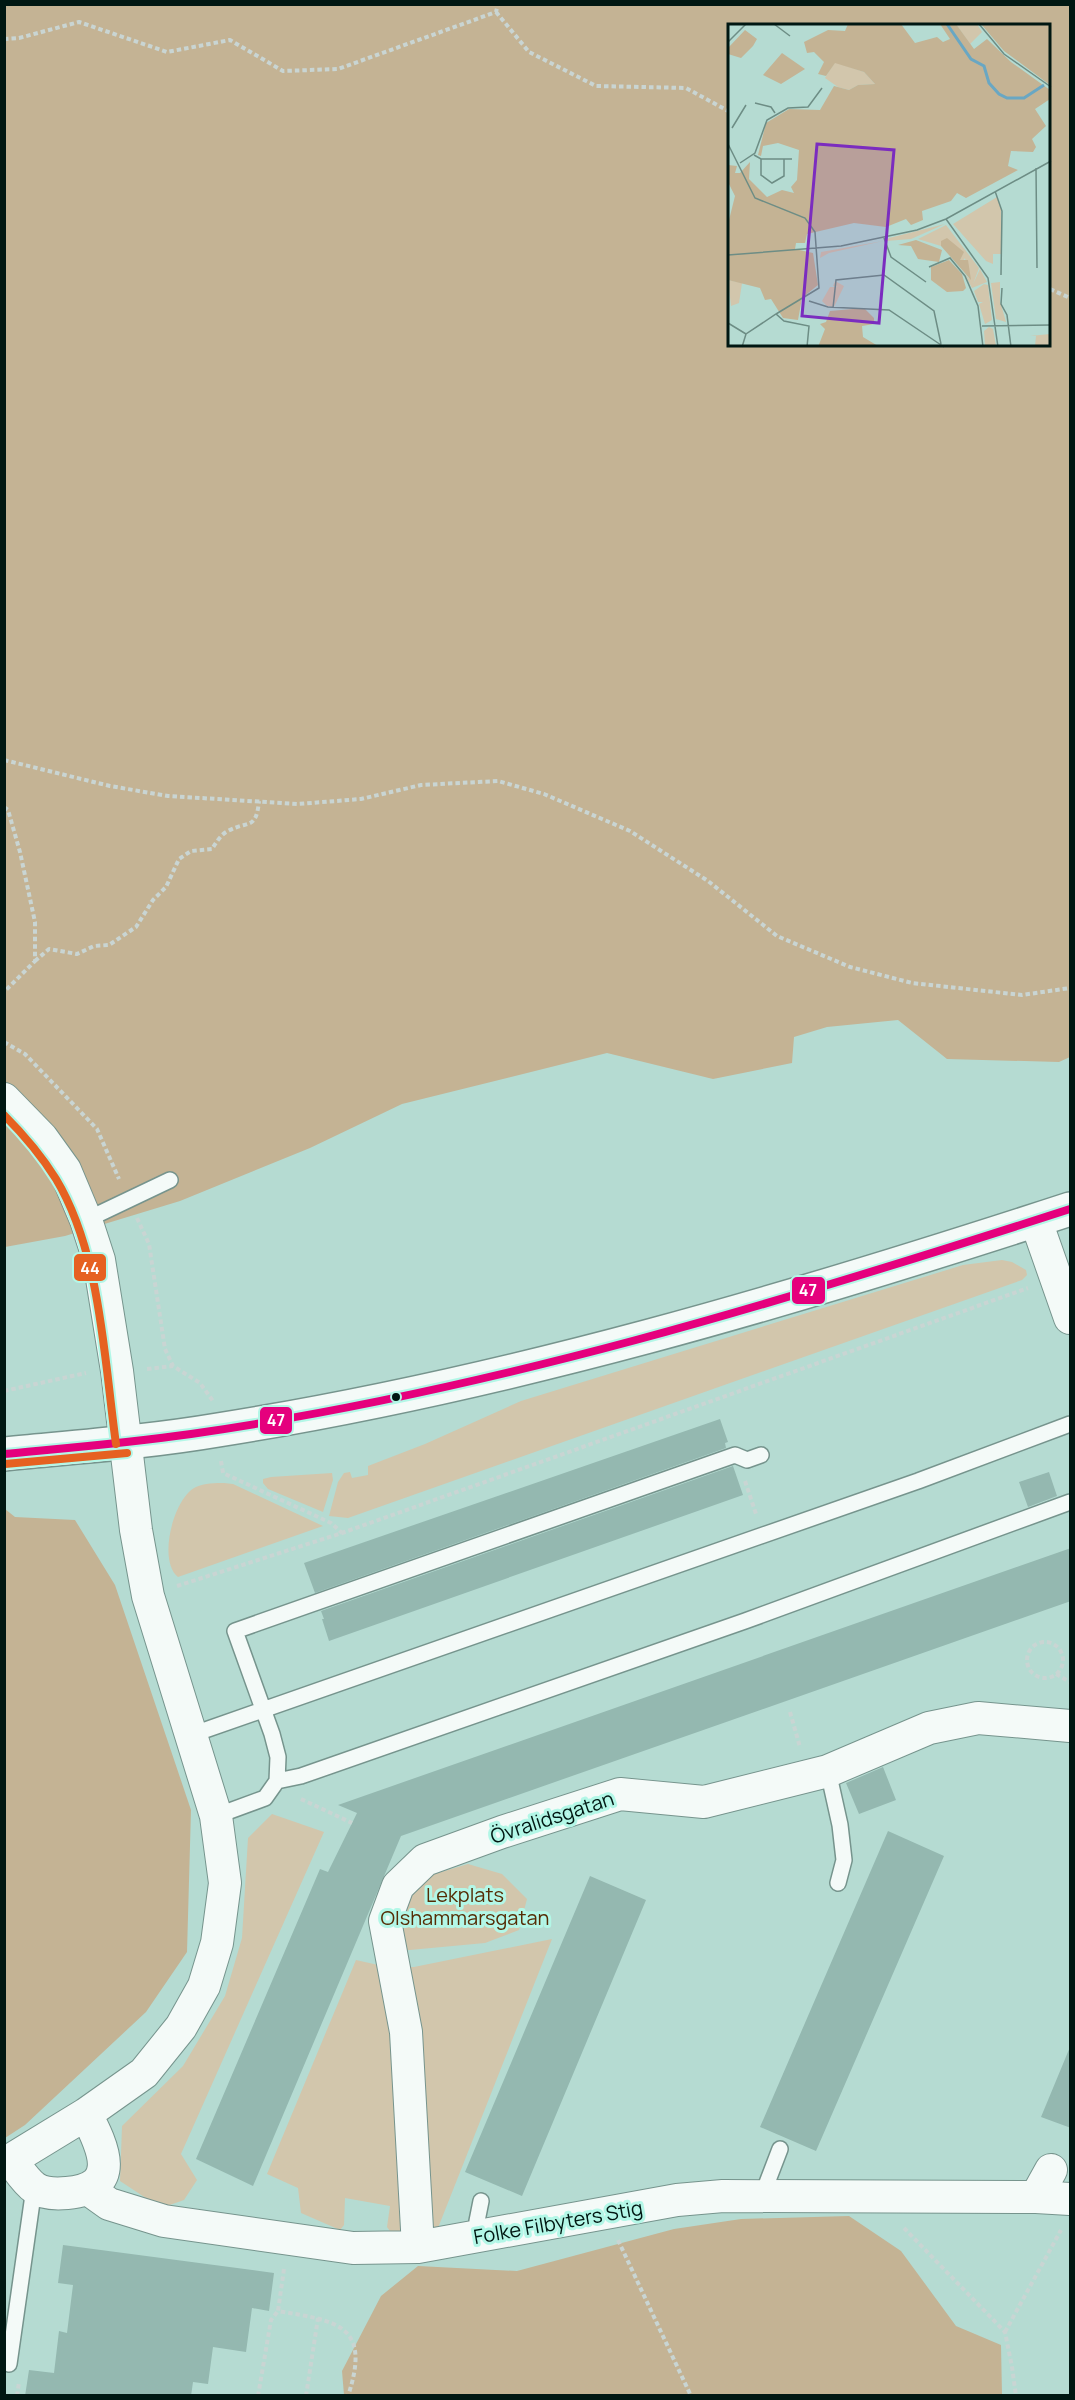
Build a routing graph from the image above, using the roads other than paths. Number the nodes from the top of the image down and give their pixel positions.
1 (4, 1099) edge
2 (170, 1180) dead end
3 (1071, 1209) edge
4 (86, 1220) junction
5 (1036, 1221) junction
6 (1071, 1318) edge
7 (1071, 1424) edge
8 (126, 1443) junction
9 (4, 1454) edge
10 (760, 1455) dead end
11 (1071, 1502) edge
12 (263, 1711) junction
13 (1071, 1726) edge
14 (191, 1736) junction
15 (828, 1771) junction
16 (277, 1781) junction
17 (216, 1816) junction
18 (838, 1883) dead end
19 (86, 2114) junction
20 (780, 2149) dead end
21 (8, 2162) edge
22 (1051, 2170) dead end
23 (34, 2188) junction
24 (88, 2189) junction
25 (762, 2196) junction
26 (1036, 2197) junction
27 (481, 2200) dead end
28 (1068, 2211) edge
29 (480, 2236) junction
30 (418, 2247) junction
31 (9, 2364) dead end

1 - 4 street
2 - 4 lane
3 - 5 street
4 - 8 street
5 - 6 street
5 - 8 street
7 - 12 lane
8 - 9 street
8 - 14 street
10 - 12 lane
11 - 16 lane
12 - 14 lane
12 - 16 lane
13 - 15 street, Övralidsgatan
14 - 17 street
15 - 18 lane
15 - 30 street, Övralidsgatan
16 - 17 lane
17 - 19 street
19 - 21 street
19 - 24 street
20 - 25 lane
21 - 23 street
22 - 26 street
23 - 24 street
23 - 31 lane
24 - 30 street, Folke Filbyters Stig
25 - 26 street, Folke Filbyters Stig
25 - 29 street, Folke Filbyters Stig
26 - 28 street, Folke Filbyters Stig
27 - 29 lane
29 - 30 street, Folke Filbyters Stig

